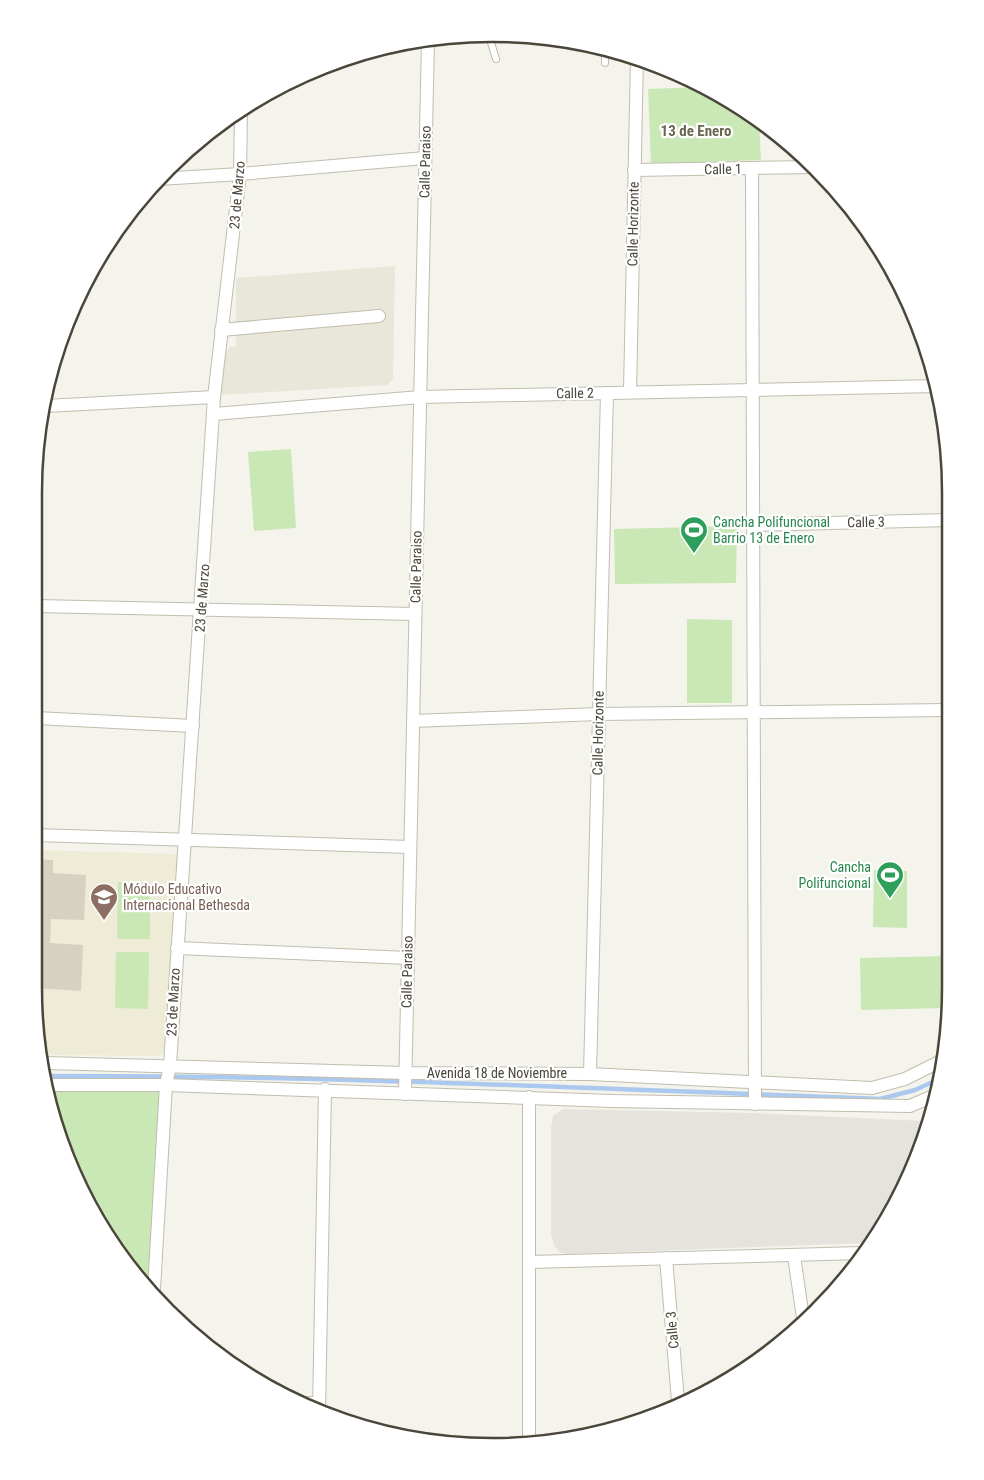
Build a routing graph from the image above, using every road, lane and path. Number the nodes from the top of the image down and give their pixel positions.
1 (491, 42) edge
2 (428, 47) edge
3 (605, 57) edge
4 (496, 59) dead end
5 (605, 63) dead end
6 (637, 66) edge
7 (241, 119) edge
8 (426, 158) junction
9 (803, 167) edge
10 (752, 169) junction
11 (634, 170) junction
12 (240, 174) junction
13 (170, 178) edge
14 (379, 316) dead end
15 (221, 330) junction
16 (929, 386) edge
17 (752, 389) junction
18 (630, 391) junction
19 (607, 393) junction
20 (214, 397) junction
21 (420, 397) junction
22 (51, 406) edge
23 (214, 414) junction
24 (942, 520) edge
25 (753, 525) junction
26 (42, 606) edge
27 (201, 609) junction
28 (415, 614) junction
29 (942, 710) edge
30 (755, 711) junction
31 (599, 714) junction
32 (42, 718) edge
33 (413, 721) junction
34 (193, 726) junction
35 (42, 835) edge
36 (186, 839) junction
37 (410, 847) junction
38 (177, 948) junction
39 (408, 958) junction
40 (49, 1063) edge
41 (935, 1064) edge
42 (590, 1074) junction
43 (167, 1075) junction
44 (405, 1083) junction
45 (53, 1086) edge
46 (325, 1089) junction
47 (755, 1092) junction
48 (530, 1097) junction
49 (927, 1099) edge
50 (855, 1253) edge
51 (794, 1256) junction
52 (666, 1258) junction
53 (530, 1262) junction
54 (154, 1284) edge
55 (802, 1313) edge
56 (678, 1397) edge
57 (319, 1403) edge
58 (529, 1436) edge

1 - 4 lane
2 - 8 street, Calle Paraiso
3 - 5 lane
6 - 11 street, Calle Horizonte
7 - 12 street, 23 de Marzo
8 - 12 street
8 - 21 street, Calle Paraiso
9 - 10 street, Calle 1
10 - 11 street, Calle 1
10 - 17 street
11 - 18 street, Calle Horizonte
12 - 13 street
12 - 15 street, 23 de Marzo
14 - 15 street
15 - 20 street, 23 de Marzo
16 - 17 street, Calle 2
17 - 18 street, Calle 2
17 - 25 street
18 - 19 street, Calle 2
19 - 21 street, Calle 2
19 - 31 street, Calle Horizonte
20 - 22 street
20 - 23 street, 23 de Marzo
21 - 23 street, Calle 2
21 - 28 street, Calle Paraiso
23 - 27 street, 23 de Marzo
24 - 25 street, Calle 3
25 - 30 street
26 - 27 street
27 - 28 street
27 - 34 street, 23 de Marzo
28 - 33 street, Calle Paraiso
29 - 30 street
30 - 31 street
30 - 47 street
31 - 33 street
31 - 42 street, Calle Horizonte
32 - 34 street
33 - 37 street, Calle Paraiso
34 - 36 street, 23 de Marzo
35 - 36 street
36 - 37 street
36 - 38 street, 23 de Marzo
37 - 39 street, Calle Paraiso
38 - 39 street
38 - 43 street, 23 de Marzo
39 - 44 street, Calle Paraiso
40 - 43 street, Avenida 18 de Noviembre
41 - 47 street, Avenida 18 de Noviembre
42 - 44 street, Avenida 18 de Noviembre
42 - 47 street, Avenida 18 de Noviembre
43 - 44 street, Avenida 18 de Noviembre
43 - 45 street, Avenida 18 de Noviembre
43 - 46 street, Avenida 18 de Noviembre
43 - 54 street, 23 de Marzo
44 - 46 street, Avenida 18 de Noviembre
44 - 48 street, Avenida 18 de Noviembre
46 - 57 street
47 - 48 street, Avenida 18 de Noviembre
47 - 49 street, Avenida 18 de Noviembre
48 - 53 street
50 - 51 street
51 - 52 street
51 - 55 street
52 - 53 street
52 - 56 street, Calle 3
53 - 58 street

